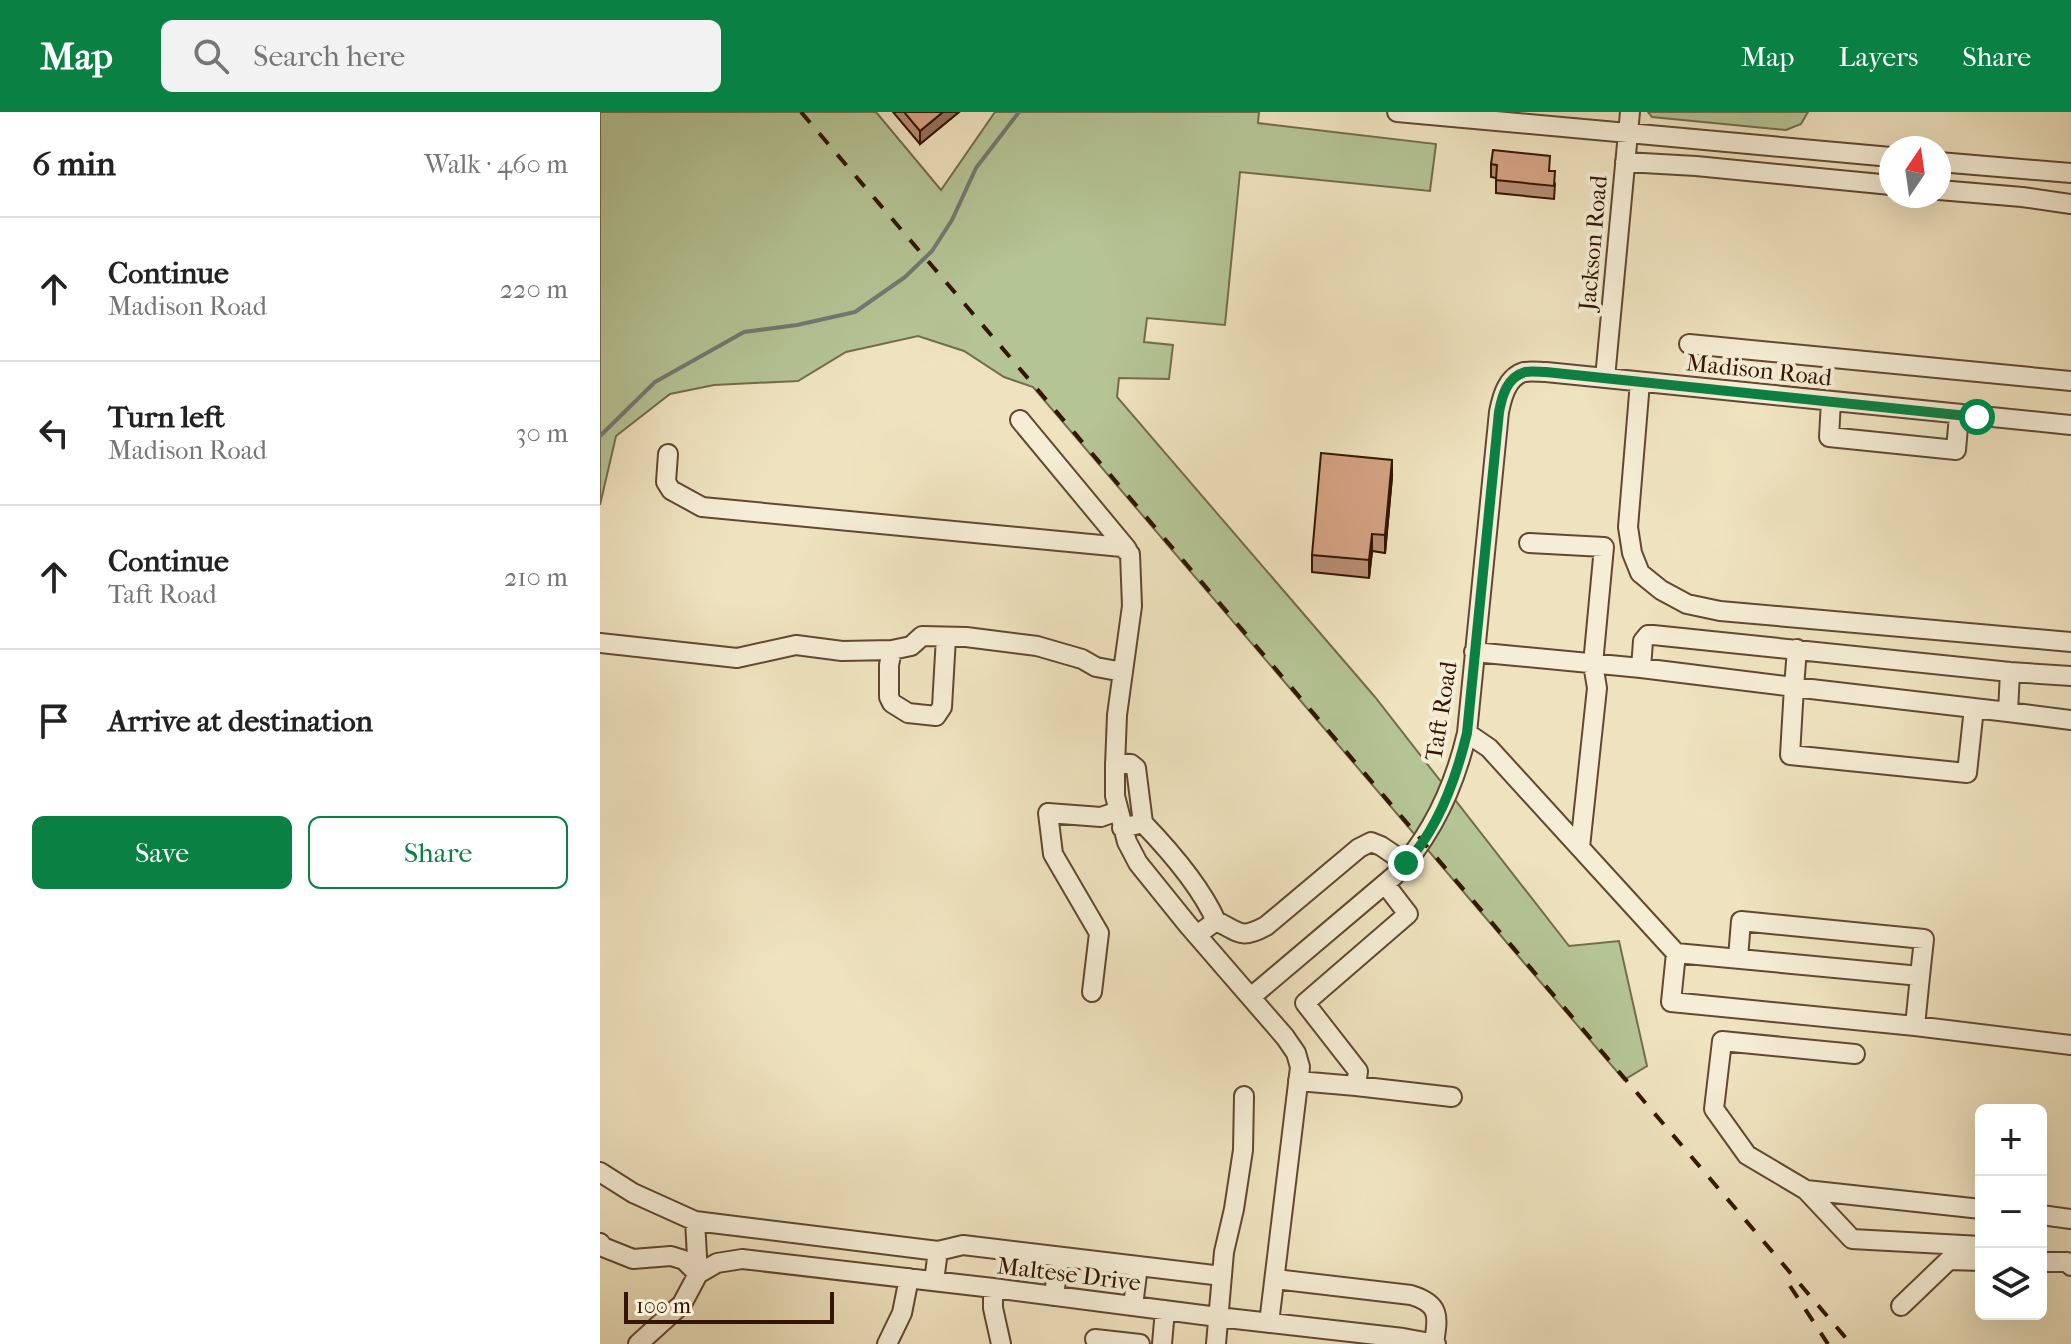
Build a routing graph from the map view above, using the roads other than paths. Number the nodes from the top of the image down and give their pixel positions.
1 (1397, 112) edge
2 (1630, 112) edge
3 (1628, 132) junction
4 (1879, 156) edge
5 (1625, 162) junction
6 (1951, 163) edge
7 (2071, 173) edge
8 (1879, 184) edge
9 (1951, 191) edge
10 (2071, 204) edge
11 (1689, 344) dead end
12 (1605, 378) junction
13 (2071, 381) edge
14 (1640, 382) junction
15 (1831, 401) junction
16 (1959, 415) junction
17 (1020, 420) dead end
18 (2071, 425) edge
19 (1496, 444) joint
20 (668, 454) dead end
21 (1529, 543) dead end
22 (1127, 549) junction
23 (946, 637) junction
24 (2071, 642) edge
25 (600, 643) edge
26 (1797, 649) junction
27 (892, 650) junction
28 (1474, 652) junction
29 (1593, 664) junction
30 (1641, 668) junction
31 (1123, 672) junction
32 (2010, 672) junction
33 (2071, 676) edge
34 (1794, 687) junction
35 (1974, 708) junction
36 (2008, 712) junction
37 (2071, 720) edge
38 (1467, 733) junction
39 (1115, 763) junction
40 (1120, 819) junction
41 (1143, 823) junction
42 (1580, 847) junction
43 (1406, 863) junction
44 (1385, 884) junction
45 (1216, 921) junction
46 (1197, 935) junction
47 (1676, 953) junction
48 (1738, 958) junction
49 (1920, 976) junction
50 (1092, 992) dead end
51 (1251, 997) junction
52 (1915, 1026) junction
53 (2071, 1045) edge
54 (1855, 1054) dead end
55 (1298, 1081) junction
56 (1356, 1086) junction
57 (1244, 1096) dead end
58 (1452, 1097) dead end
59 (600, 1172) edge
60 (1806, 1190) junction
61 (1975, 1208) edge
62 (2047, 1216) edge
63 (2071, 1219) edge
64 (695, 1221) junction
65 (600, 1243) edge
66 (1975, 1246) edge
67 (2047, 1250) edge
68 (938, 1251) junction
69 (2071, 1252) edge
70 (1059, 1257) junction
71 (1975, 1261) edge
72 (2047, 1262) edge
73 (1138, 1266) junction
74 (2071, 1266) edge
75 (698, 1274) junction
76 (1222, 1276) junction
77 (909, 1278) junction
78 (1275, 1279) junction
79 (934, 1281) junction
80 (993, 1288) junction
81 (1054, 1296) junction
82 (1133, 1306) junction
83 (1901, 1306) dead end
84 (1165, 1310) junction
85 (1218, 1317) junction
86 (1269, 1323) junction
87 (1095, 1339) dead end
88 (638, 1344) edge
89 (887, 1344) edge
90 (1001, 1344) edge
91 (1140, 1344) edge
92 (1162, 1344) edge
93 (1216, 1344) edge
94 (1435, 1344) edge

1 - 3 street
2 - 3 street, Jackson Road
3 - 4 street
3 - 5 street, Jackson Road
5 - 8 street
5 - 12 street, Jackson Road
6 - 7 street
9 - 10 street
11 - 13 street
12 - 14 street, Madison Road
12 - 19 street, Madison Road
14 - 15 street, Madison Road
14 - 24 street
15 - 16 street, Madison Road
15 - 16 street
16 - 18 street, Madison Road
17 - 22 street
19 - 28 street, Taft Road
20 - 22 street
21 - 29 street
22 - 31 street
23 - 27 street
23 - 27 street
23 - 31 street
25 - 27 street
26 - 30 street
26 - 32 street
26 - 34 street
28 - 29 street
28 - 38 street, Taft Road
29 - 30 street
29 - 42 street
30 - 34 street
31 - 39 street
32 - 33 street
32 - 36 street
34 - 35 street
34 - 35 street
35 - 36 street
36 - 37 street
38 - 42 street
38 - 43 street, Taft Road
39 - 40 street
39 - 41 street
40 - 41 street
40 - 46 street
40 - 50 street
41 - 45 street
42 - 47 street
43 - 44 street, Taft Road
43 - 45 street
44 - 51 street, Taft Road
44 - 56 street
45 - 46 street
46 - 51 street
47 - 48 street
47 - 52 street
48 - 49 street
48 - 49 street
49 - 52 street
51 - 55 street
52 - 53 street
54 - 60 street
55 - 56 street
55 - 78 street
56 - 58 street
57 - 76 street
59 - 64 street
60 - 61 street
60 - 66 street
62 - 63 street
64 - 68 street
64 - 75 street
65 - 75 street
67 - 69 street
68 - 70 street
68 - 79 street
70 - 73 street
70 - 81 street
71 - 83 street
72 - 74 street
73 - 76 street
73 - 82 street
75 - 77 street, Maltese Drive
75 - 88 street
76 - 85 street
77 - 79 street, Maltese Drive
77 - 89 street
78 - 86 street
78 - 94 street
79 - 80 street, Maltese Drive
80 - 81 street, Maltese Drive
80 - 90 street
81 - 82 street, Maltese Drive
82 - 84 street, Maltese Drive
84 - 85 street, Maltese Drive
84 - 92 street
85 - 86 street, Maltese Drive
85 - 93 street
86 - 94 street, Maltese Drive
87 - 91 street

